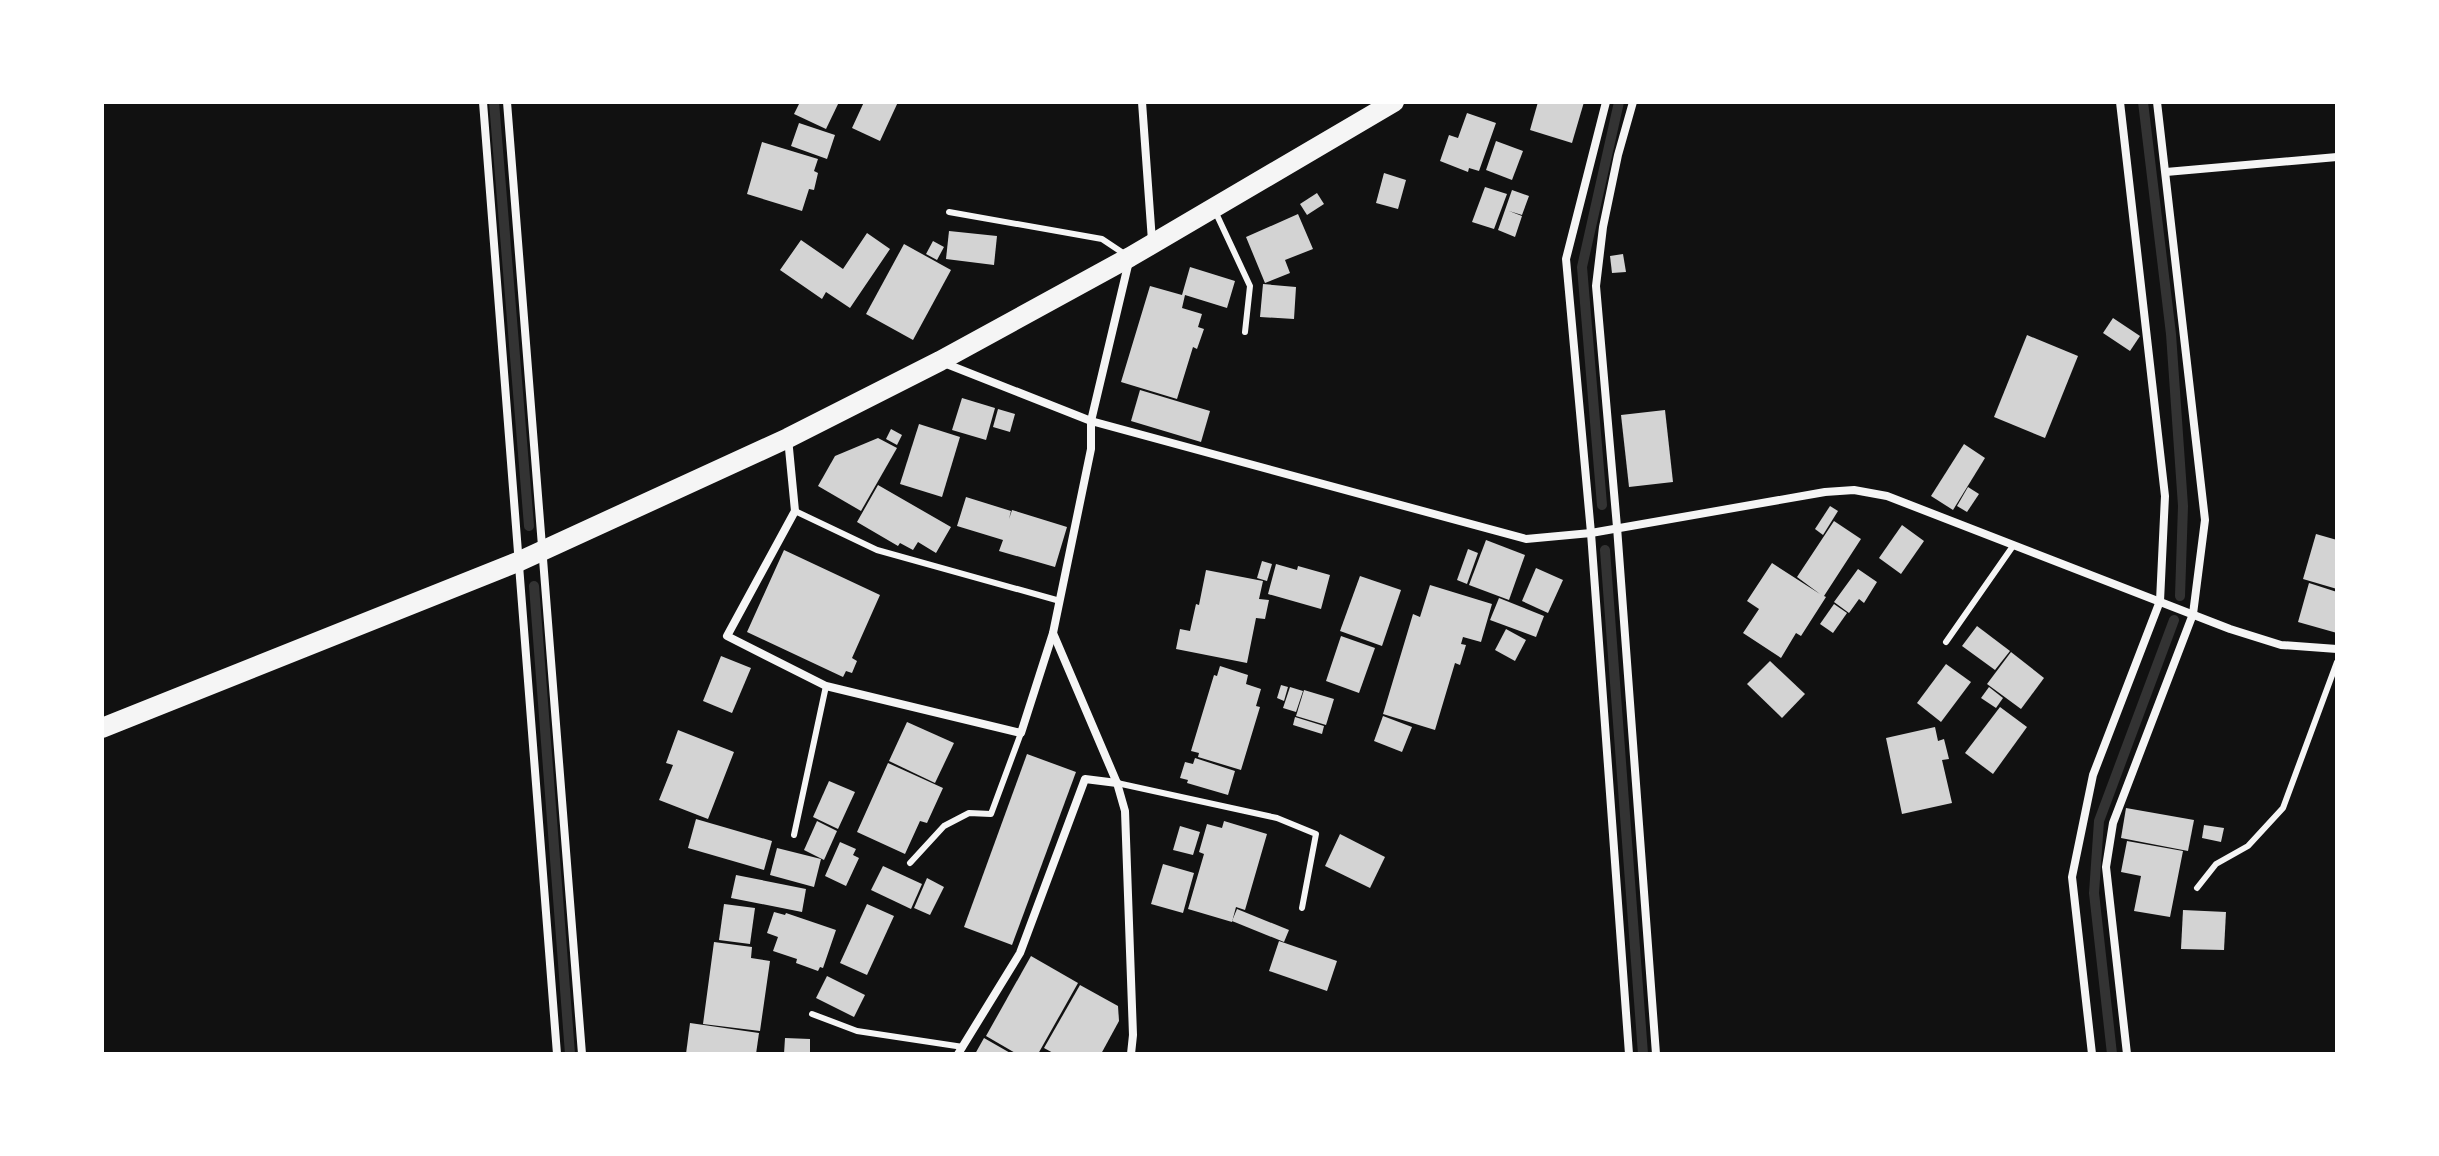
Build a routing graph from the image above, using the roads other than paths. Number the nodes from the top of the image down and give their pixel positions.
1 (483, 102) edge
2 (507, 102) edge
3 (1142, 102) edge
4 (1394, 102) edge
5 (1606, 102) edge
6 (1633, 102) edge
7 (2120, 102) edge
8 (2157, 102) edge
9 (2337, 157) edge
10 (2166, 172) junction
11 (1214, 208) junction
12 (949, 212) dead end
13 (1152, 245) junction
14 (1130, 257) junction
15 (1245, 332) dead end
16 (940, 361) junction
17 (1091, 421) junction
18 (788, 438) junction
19 (795, 511) junction
20 (1617, 527) junction
21 (1591, 533) junction
22 (2013, 546) junction
23 (543, 550) junction
24 (520, 561) junction
25 (1060, 601) junction
26 (2160, 601) junction
27 (2193, 614) junction
28 (1053, 633) junction
29 (1946, 642) dead end
30 (2337, 649) edge
31 (2337, 662) edge
32 (826, 686) junction
33 (102, 728) edge
34 (1021, 733) junction
35 (1117, 783) junction
36 (794, 835) dead end
37 (910, 863) dead end
38 (2197, 888) dead end
39 (1302, 908) dead end
40 (812, 1014) dead end
41 (961, 1050) edge
42 (557, 1054) edge
43 (582, 1054) edge
44 (1131, 1054) edge
45 (1629, 1054) edge
46 (1656, 1054) edge
47 (2092, 1054) edge
48 (2127, 1054) edge

1 - 24 street
2 - 23 street
3 - 13 street
4 - 11 main road
5 - 21 street
6 - 20 street
7 - 26 street
8 - 10 street
9 - 10 street
10 - 27 street
11 - 13 main road
11 - 15 lane
12 - 14 lane
13 - 14 main road
14 - 16 main road
14 - 17 street
16 - 17 street
16 - 18 main road
17 - 21 street
17 - 25 street
18 - 19 street
18 - 23 main road
19 - 25 lane
19 - 32 street
20 - 21 street
20 - 22 street
20 - 46 street
21 - 45 street
22 - 26 street
22 - 29 lane
23 - 24 main road
23 - 43 street
24 - 33 main road
24 - 42 street
25 - 28 street
26 - 27 street
26 - 47 street
27 - 30 street
27 - 48 street
28 - 34 street
28 - 35 street
31 - 38 lane
32 - 34 street
32 - 36 lane
34 - 37 lane
35 - 39 lane
35 - 41 street
35 - 44 street
40 - 41 lane

